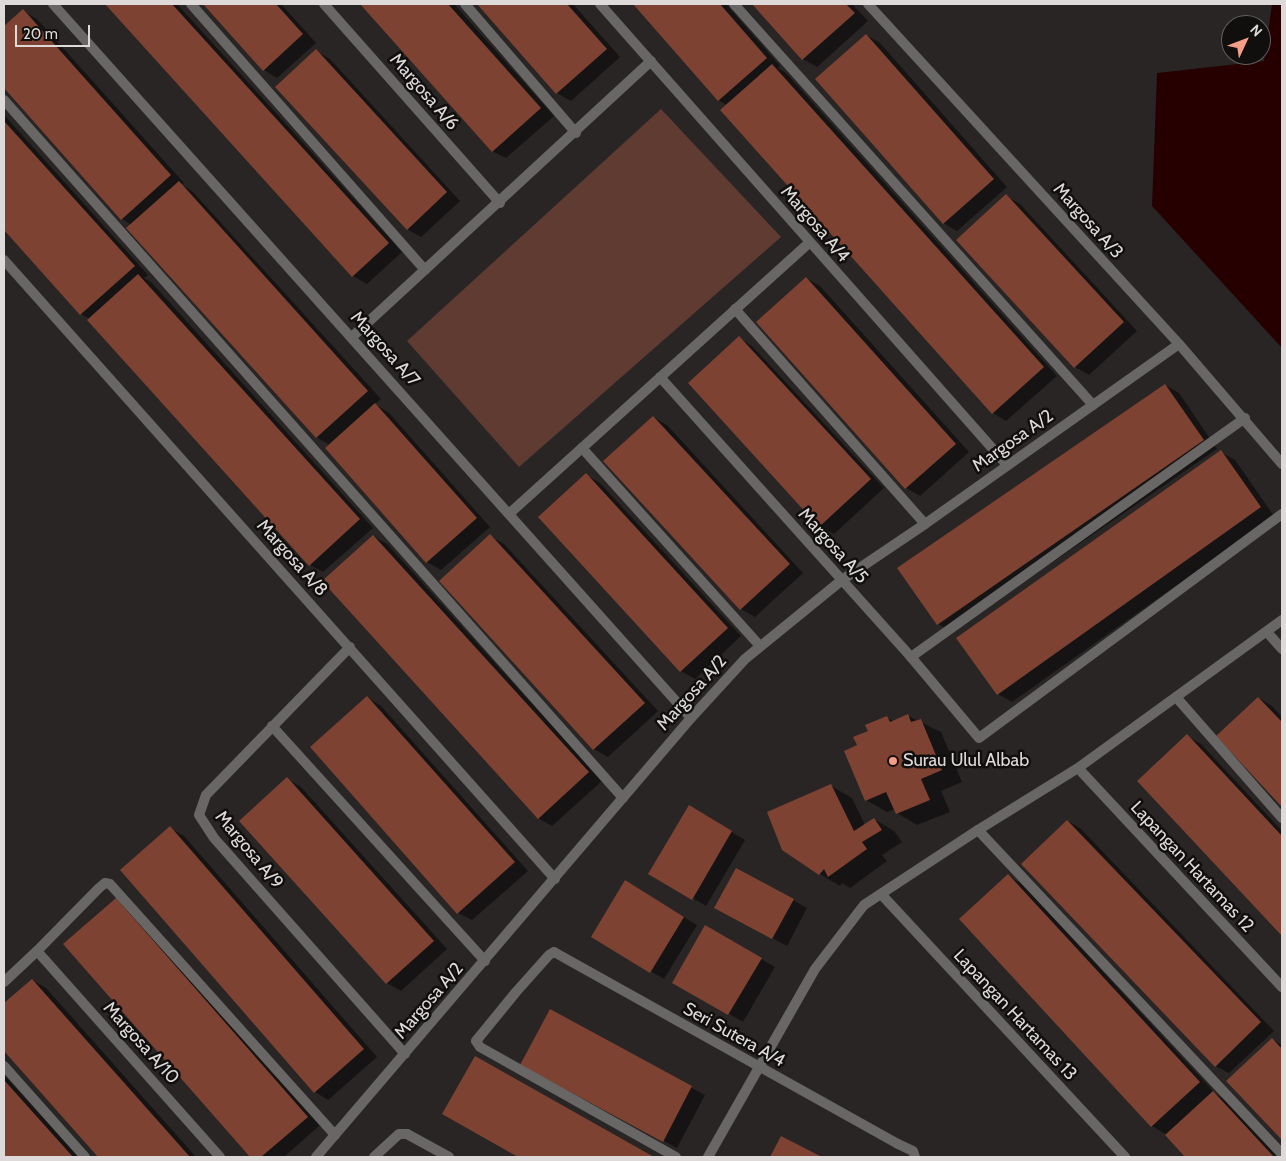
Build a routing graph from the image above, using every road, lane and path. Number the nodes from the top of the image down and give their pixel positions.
1 (53, 4) edge
2 (191, 4) edge
3 (324, 4) edge
4 (465, 4) edge
5 (600, 4) edge
6 (734, 4) edge
7 (868, 4) edge
8 (651, 61) junction
9 (4, 100) edge
10 (576, 133) junction
11 (500, 203) junction
12 (810, 242) junction
13 (4, 260) edge
14 (424, 270) junction
15 (735, 309) junction
16 (352, 337) junction
17 (1179, 344) junction
18 (660, 377) junction
19 (1093, 405) junction
20 (1245, 418) junction
21 (582, 448) junction
22 (1282, 464) edge
23 (1007, 465) junction
24 (510, 514) junction
25 (1282, 514) edge
26 (925, 524) junction
27 (842, 580) junction
28 (1282, 620) edge
29 (1267, 632) junction
30 (760, 646) junction
31 (350, 648) junction
32 (1282, 649) edge
33 (911, 657) junction
34 (1176, 697) junction
35 (690, 718) junction
36 (272, 726) junction
37 (1078, 768) junction
38 (623, 798) junction
39 (1282, 818) edge
40 (978, 830) junction
41 (555, 879) junction
42 (881, 894) junction
43 (38, 951) junction
44 (485, 961) junction
45 (4, 982) edge
46 (1282, 987) edge
47 (405, 1054) junction
48 (4, 1066) edge
49 (758, 1068) junction
50 (335, 1136) junction
51 (1282, 1154) edge
52 (86, 1157) edge
53 (220, 1157) edge
54 (316, 1157) edge
55 (374, 1157) edge
56 (449, 1157) edge
57 (676, 1157) edge
58 (708, 1157) edge
59 (915, 1157) edge
60 (1125, 1157) edge

1 - 16 street, Margosa A/7
2 - 14 street
3 - 11 street, Margosa A/6
4 - 10 street
5 - 8 street, Margosa A/4
6 - 19 street
7 - 17 street, Margosa A/3
8 - 10 street
8 - 12 street, Margosa A/4
9 - 38 street
10 - 11 street
11 - 14 street
12 - 15 street
12 - 23 street, Margosa A/4
13 - 31 street, Margosa A/8
14 - 16 street
15 - 18 street
15 - 26 street
16 - 24 street, Margosa A/7
17 - 19 street, Margosa A/2
17 - 20 street, Margosa A/3
18 - 21 street
18 - 27 street, Margosa A/5
19 - 23 street, Margosa A/2
20 - 22 street, Margosa A/3
20 - 33 street
21 - 24 street
21 - 30 street
23 - 26 street, Margosa A/2
24 - 35 street, Margosa A/7
25 - 33 street, Margosa A/5
26 - 27 street, Margosa A/2
27 - 30 street, Margosa A/2
27 - 33 street, Margosa A/5
28 - 29 street
29 - 32 street
29 - 34 street
30 - 35 street, Margosa A/2
31 - 36 street, Margosa A/9
31 - 41 street, Margosa A/8
34 - 37 street
34 - 39 street
35 - 38 street, Margosa A/2
36 - 44 street
36 - 47 street, Margosa A/9
37 - 40 street
37 - 46 street, Lapangan Hartamas 12
38 - 41 street, Margosa A/2
40 - 42 street
40 - 51 street
41 - 44 street, Margosa A/2
42 - 49 street
42 - 60 street, Lapangan Hartamas 13
43 - 45 street
43 - 50 street
43 - 53 street, Margosa A/10
44 - 47 street, Margosa A/2
47 - 50 street, Margosa A/2
48 - 52 street
49 - 57 street, Seri Sutera A/4
49 - 58 street
49 - 59 street, Seri Sutera A/4
50 - 54 street, Margosa A/2
55 - 56 street

